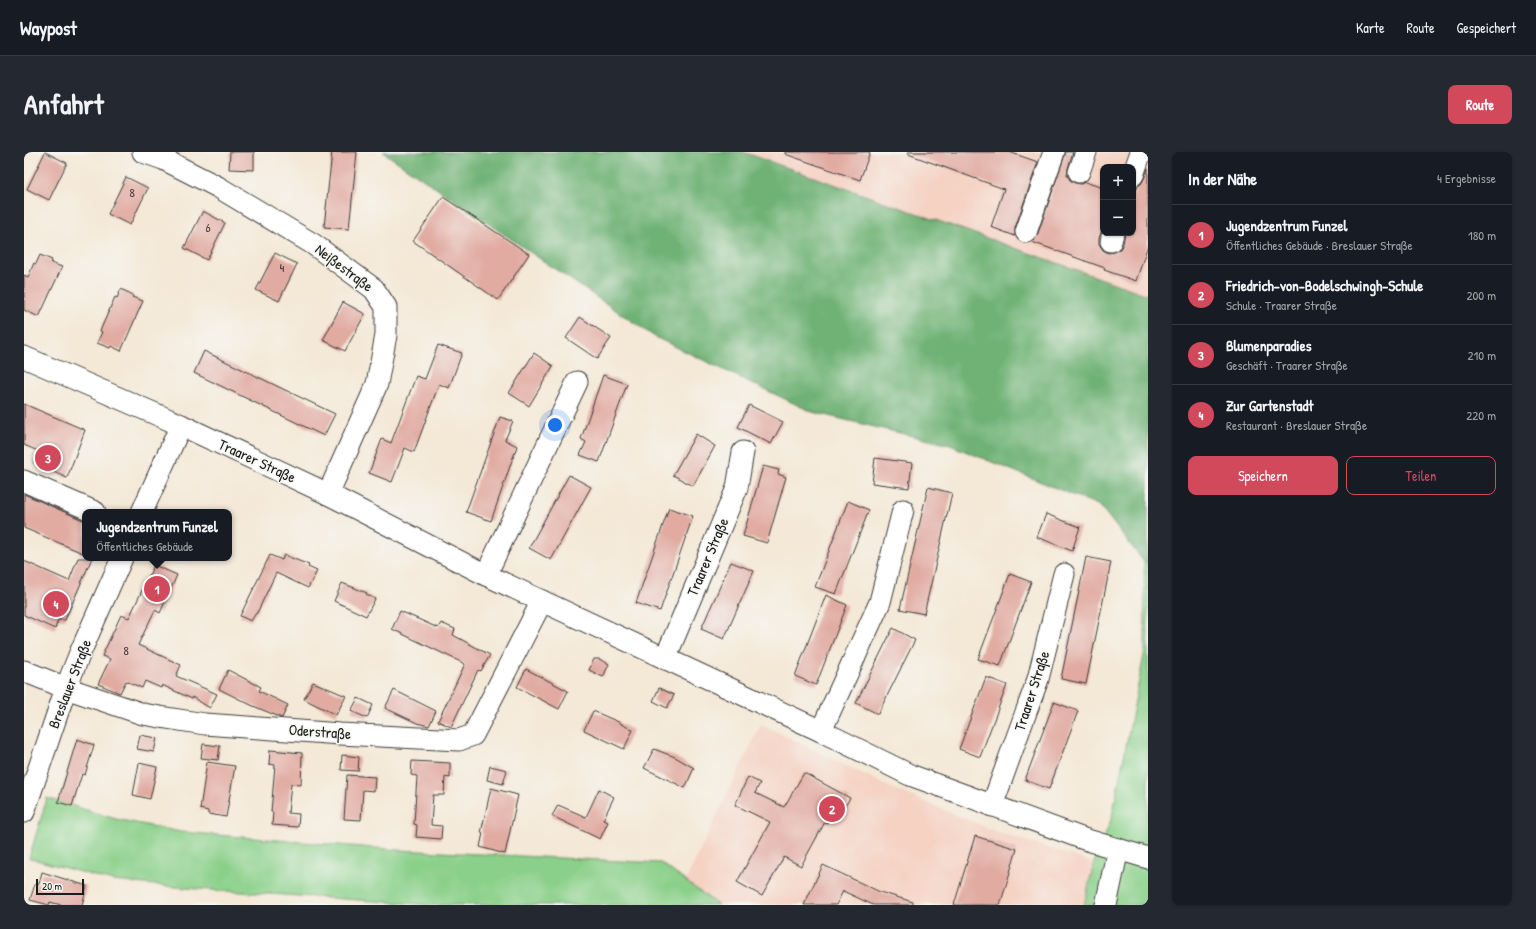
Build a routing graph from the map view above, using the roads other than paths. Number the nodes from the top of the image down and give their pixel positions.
1 (143, 152) edge
2 (1054, 152) edge
3 (1086, 152) edge
4 (1141, 152) edge
5 (1136, 166) edge
6 (1079, 172) dead end
7 (1026, 232) dead end
8 (24, 357) edge
9 (578, 382) dead end
10 (181, 425) junction
11 (743, 452) dead end
12 (24, 481) edge
13 (328, 494) junction
14 (88, 509) edge
15 (143, 509) edge
16 (903, 510) dead end
17 (121, 561) edge
18 (1064, 574) dead end
19 (486, 575) junction
20 (542, 601) junction
21 (665, 659) junction
22 (24, 671) edge
23 (66, 688) junction
24 (821, 731) junction
25 (992, 806) junction
26 (24, 812) edge
27 (1118, 849) junction
28 (1148, 858) edge
29 (1106, 905) edge

1 - 13 street, Neißestraße
2 - 7 street
3 - 6 street
4 - 5 street
8 - 10 street, Traarer Straße
9 - 19 street
10 - 13 street, Traarer Straße
10 - 15 street
11 - 21 street, Traarer Straße
12 - 14 street
13 - 19 street, Traarer Straße
16 - 24 street
17 - 23 street, Breslauer Straße
18 - 25 street, Traarer Straße
19 - 20 street, Traarer Straße
20 - 21 street, Traarer Straße
20 - 23 street, Oderstraße
21 - 24 street, Traarer Straße
22 - 23 street, Oderstraße
23 - 26 street, Breslauer Straße
24 - 25 street, Traarer Straße
25 - 27 street, Traarer Straße
27 - 28 street, Traarer Straße
27 - 29 street

